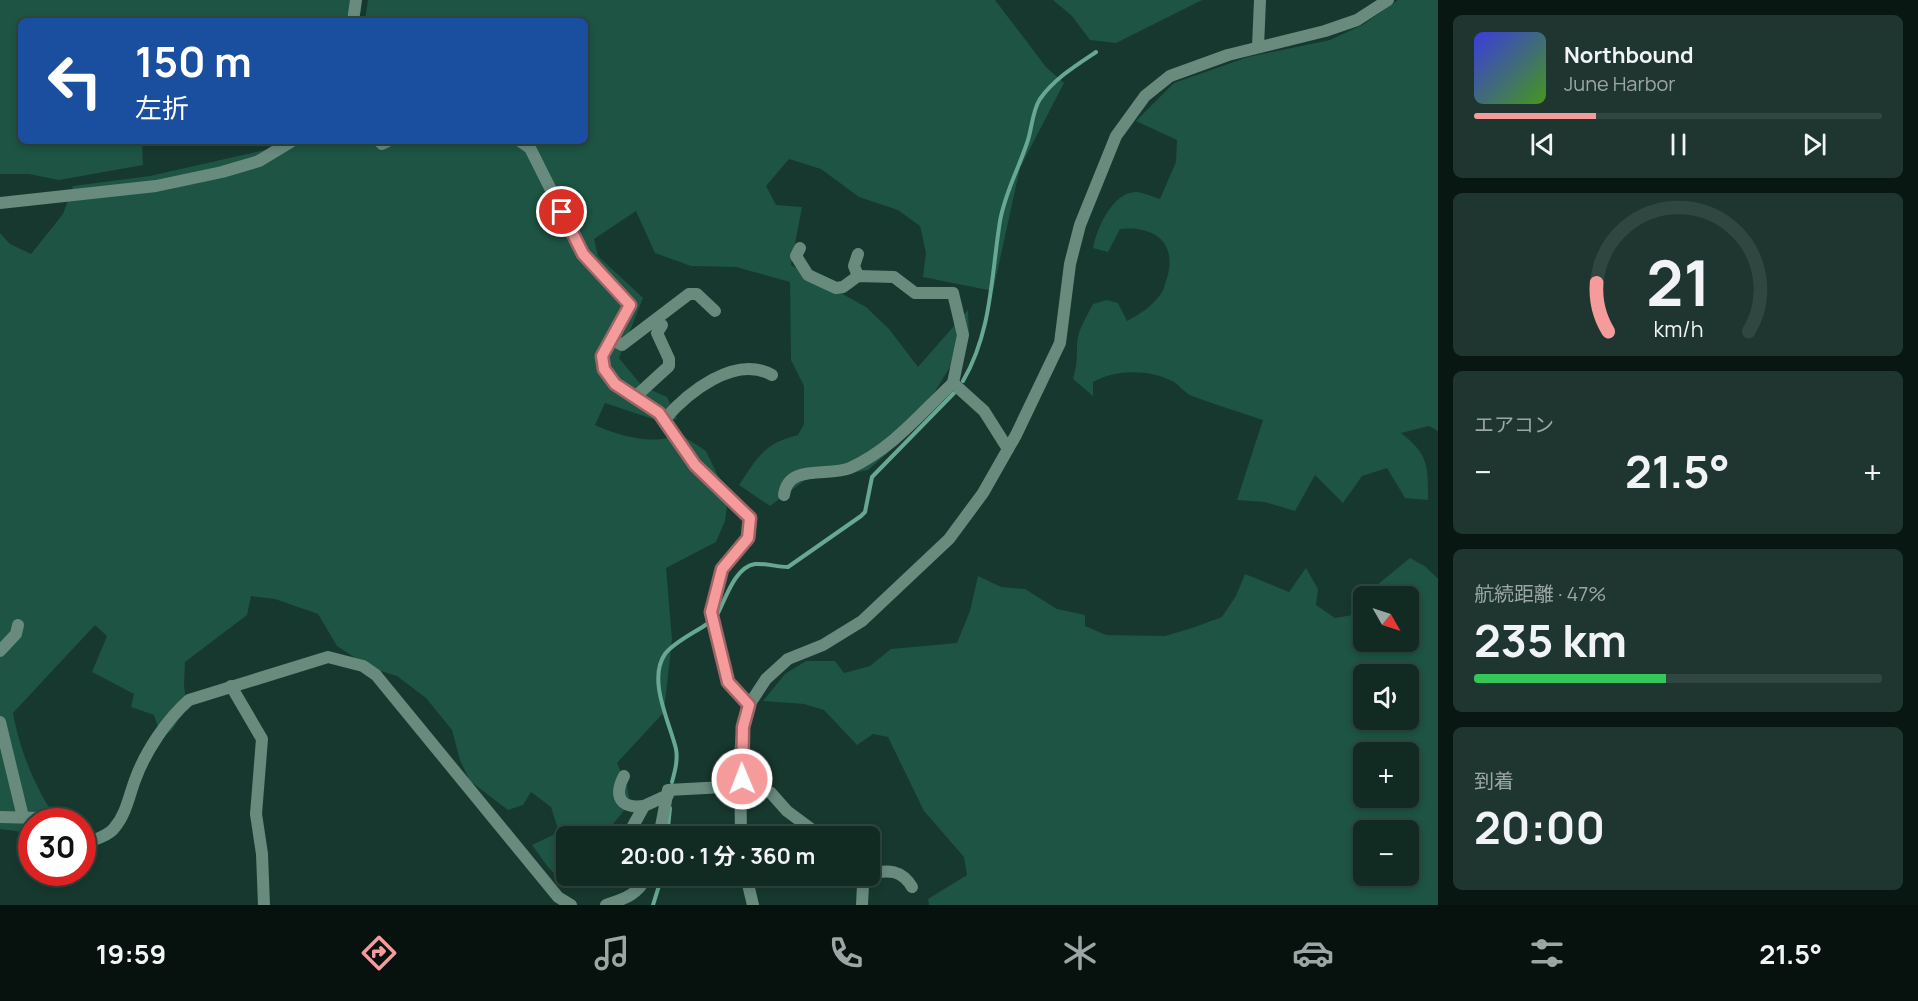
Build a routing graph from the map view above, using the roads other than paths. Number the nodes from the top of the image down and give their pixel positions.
1 (356, 0) edge
2 (1260, 0) edge
3 (1388, 0) edge
4 (353, 18) edge
5 (1258, 47) junction
6 (287, 144) edge
7 (524, 144) edge
8 (0, 203) edge
9 (800, 248) dead end
10 (858, 254) dead end
11 (858, 276) junction
12 (715, 311) dead end
13 (662, 325) dead end
14 (612, 339) junction
15 (772, 375) dead end
16 (953, 383) junction
17 (634, 398) junction
18 (664, 420) junction
19 (1008, 449) junction
20 (784, 495) dead end
21 (18, 625) dead end
22 (0, 651) edge
23 (231, 686) junction
24 (749, 705) junction
25 (0, 722) edge
26 (624, 776) dead end
27 (742, 782) junction
28 (668, 795) junction
29 (644, 806) junction
30 (21, 808) edge
31 (0, 817) edge
32 (18, 817) edge
33 (633, 826) edge
34 (661, 826) edge
35 (741, 826) edge
36 (807, 826) edge
37 (96, 837) edge
38 (880, 871) edge
39 (639, 886) edge
40 (748, 886) edge
41 (863, 886) edge
42 (912, 887) dead end
43 (264, 905) edge
44 (571, 905) edge
45 (606, 905) edge
46 (753, 905) edge
47 (862, 905) edge

1 - 4 street
2 - 5 street
3 - 5 street
5 - 19 street
6 - 8 street
7 - 14 street
9 - 11 street
10 - 11 street
11 - 16 street
12 - 14 street
13 - 17 street
14 - 17 street
15 - 18 street
16 - 19 street
16 - 20 street
17 - 18 street
18 - 24 street
19 - 24 street
21 - 22 street
23 - 37 street
23 - 43 street
23 - 44 street
24 - 27 street
25 - 30 street
26 - 29 street
27 - 28 street
27 - 35 street
27 - 36 street
28 - 29 street
28 - 34 street
29 - 33 street
31 - 32 street
38 - 42 street
39 - 45 street
40 - 46 street
41 - 47 street

